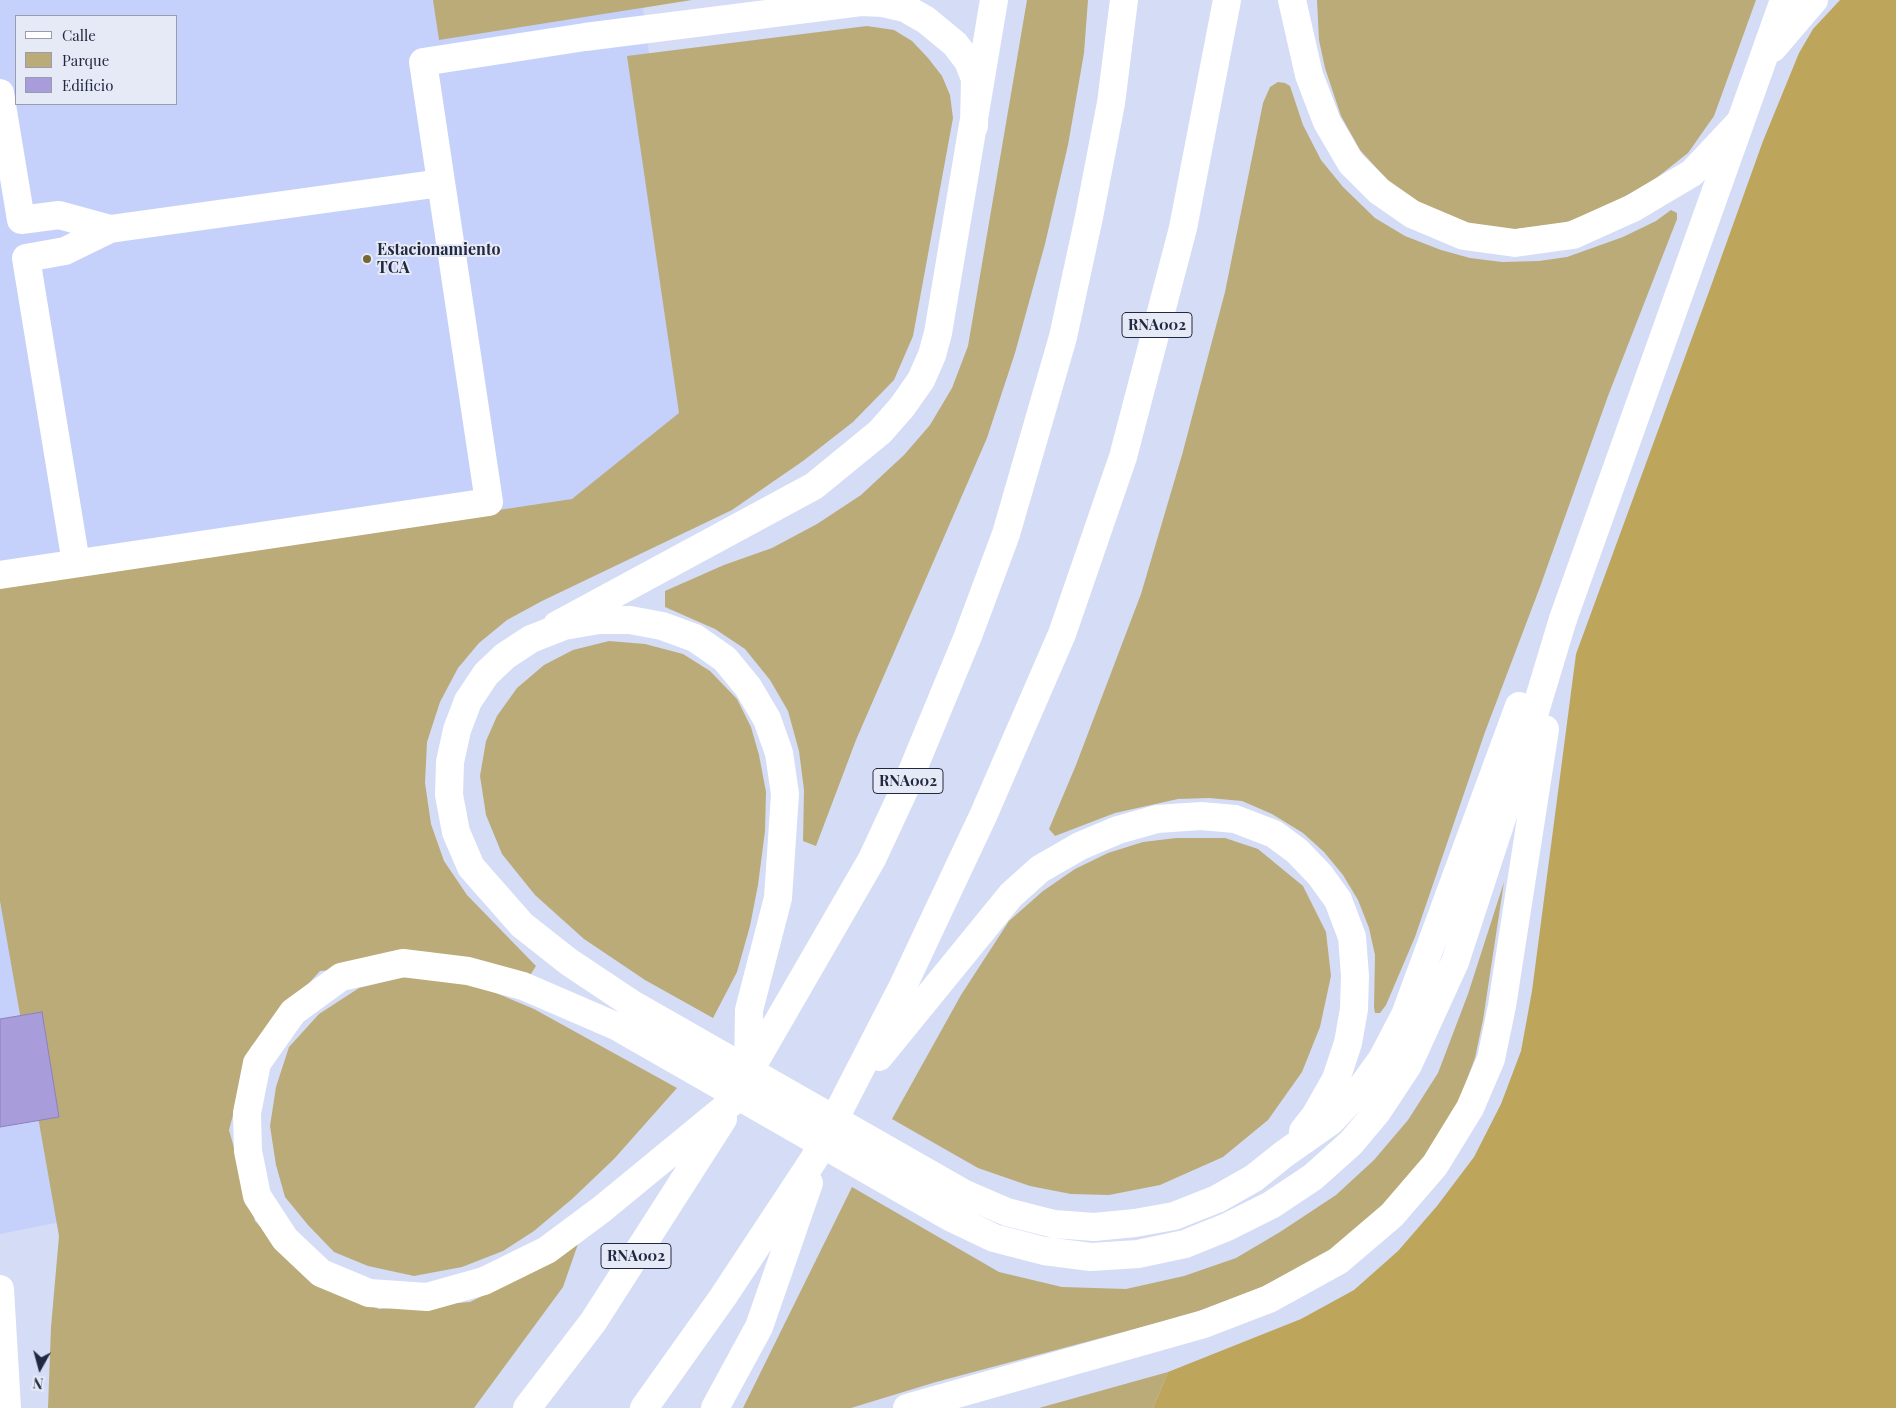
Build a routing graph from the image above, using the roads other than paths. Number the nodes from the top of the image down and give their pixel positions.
1 (994, 0) edge
2 (1124, 0) edge
3 (1227, 0) edge
4 (1292, 0) edge
5 (1784, 0) edge
6 (1814, 0) edge
7 (1763, 61) junction
8 (0, 93) edge
9 (1739, 123) junction
10 (974, 126) junction
11 (441, 183) junction
12 (110, 230) junction
13 (76, 563) junction
14 (0, 575) edge
15 (1563, 619) junction
16 (531, 639) junction
17 (748, 1074) junction
18 (736, 1098) junction
19 (844, 1100) junction
20 (1284, 1154) junction
21 (814, 1159) junction
22 (0, 1289) edge
23 (1, 1318) edge
24 (7, 1408) edge
25 (527, 1408) edge
26 (644, 1408) edge
27 (715, 1408) edge
28 (907, 1408) edge

1 - 10 main road
2 - 17 main road, RNA002
3 - 19 main road, RNA002
4 - 9 main road
5 - 7 main road
6 - 7 main road
7 - 9 main road
8 - 12 main road
9 - 15 main road
10 - 11 main road
10 - 16 main road
11 - 12 main road
11 - 13 main road
12 - 13 main road
13 - 14 main road
15 - 18 main road
15 - 20 main road
15 - 28 main road
16 - 17 main road
16 - 20 main road
17 - 18 main road, RNA002
18 - 25 main road, RNA002
19 - 20 main road
19 - 21 main road, RNA002
21 - 26 main road, RNA002
21 - 27 main road
22 - 23 main road
23 - 24 main road

